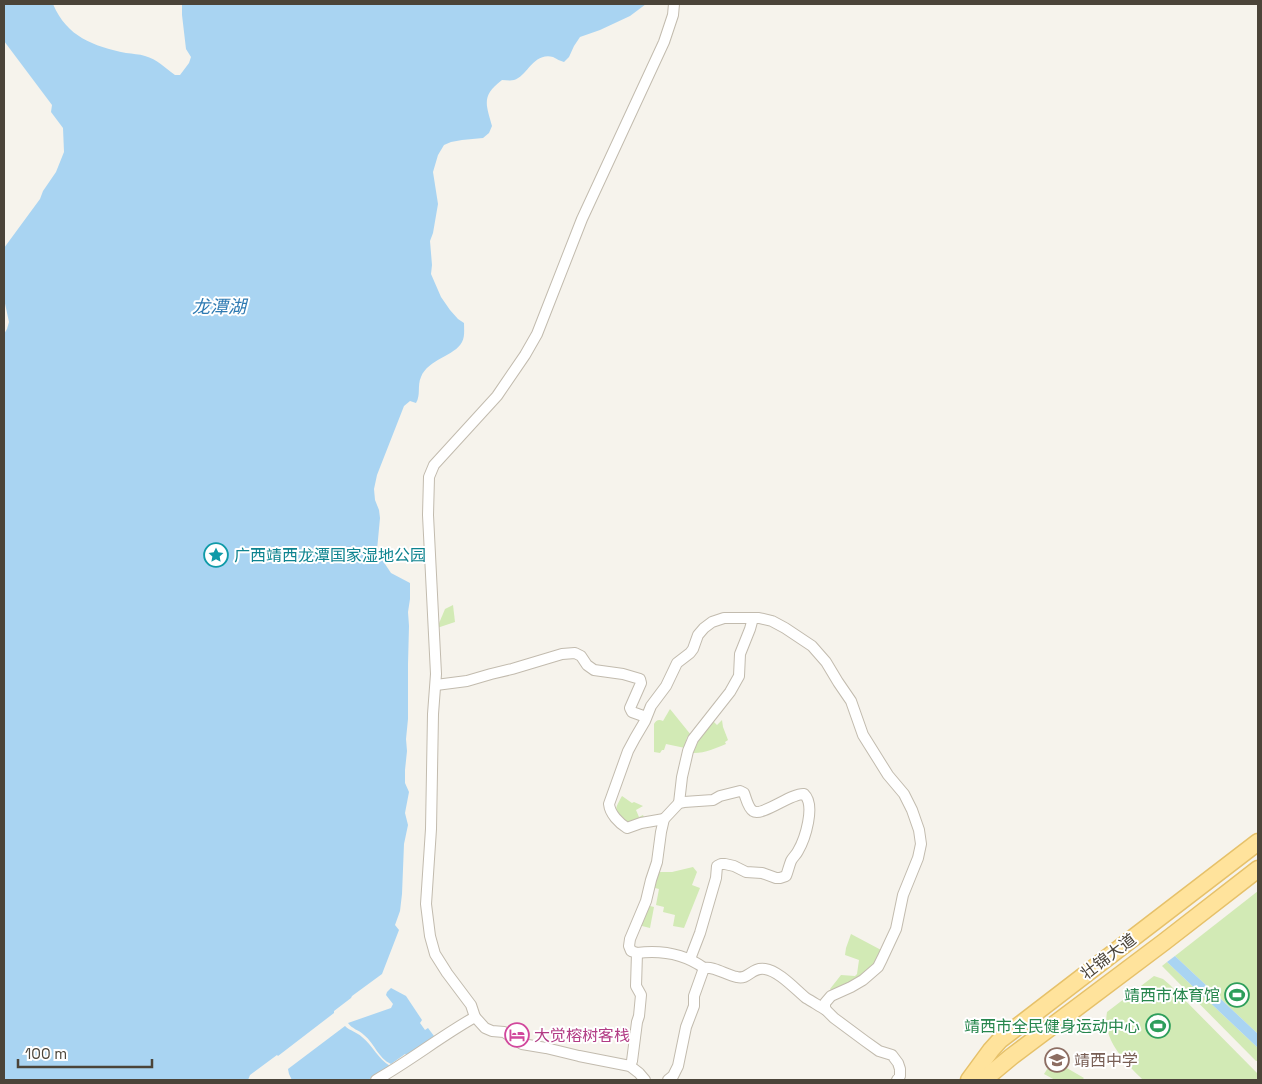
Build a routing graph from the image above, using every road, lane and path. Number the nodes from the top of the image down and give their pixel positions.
1 (674, 4) edge
2 (753, 618) junction
3 (436, 685) junction
4 (646, 717) junction
5 (679, 803) junction
6 (664, 819) junction
7 (1258, 842) edge
8 (1258, 869) edge
9 (637, 953) junction
10 (690, 959) junction
11 (704, 968) junction
12 (826, 1010) junction
13 (476, 1017) junction
14 (630, 1066) junction
15 (378, 1079) edge
16 (645, 1080) edge
17 (668, 1080) edge
18 (897, 1080) edge
19 (969, 1080) edge
20 (984, 1080) edge

1 - 3 street
2 - 4 street
2 - 5 street
2 - 12 street
3 - 4 street
3 - 13 street
4 - 6 street
5 - 6 street
5 - 10 street
6 - 9 street
7 - 19 main road, 壮锦大道
8 - 20 main road, 壮锦大道
9 - 10 street
9 - 14 street
10 - 11 street
11 - 12 street
11 - 17 street
12 - 18 street
13 - 14 street
13 - 15 street
14 - 16 street

